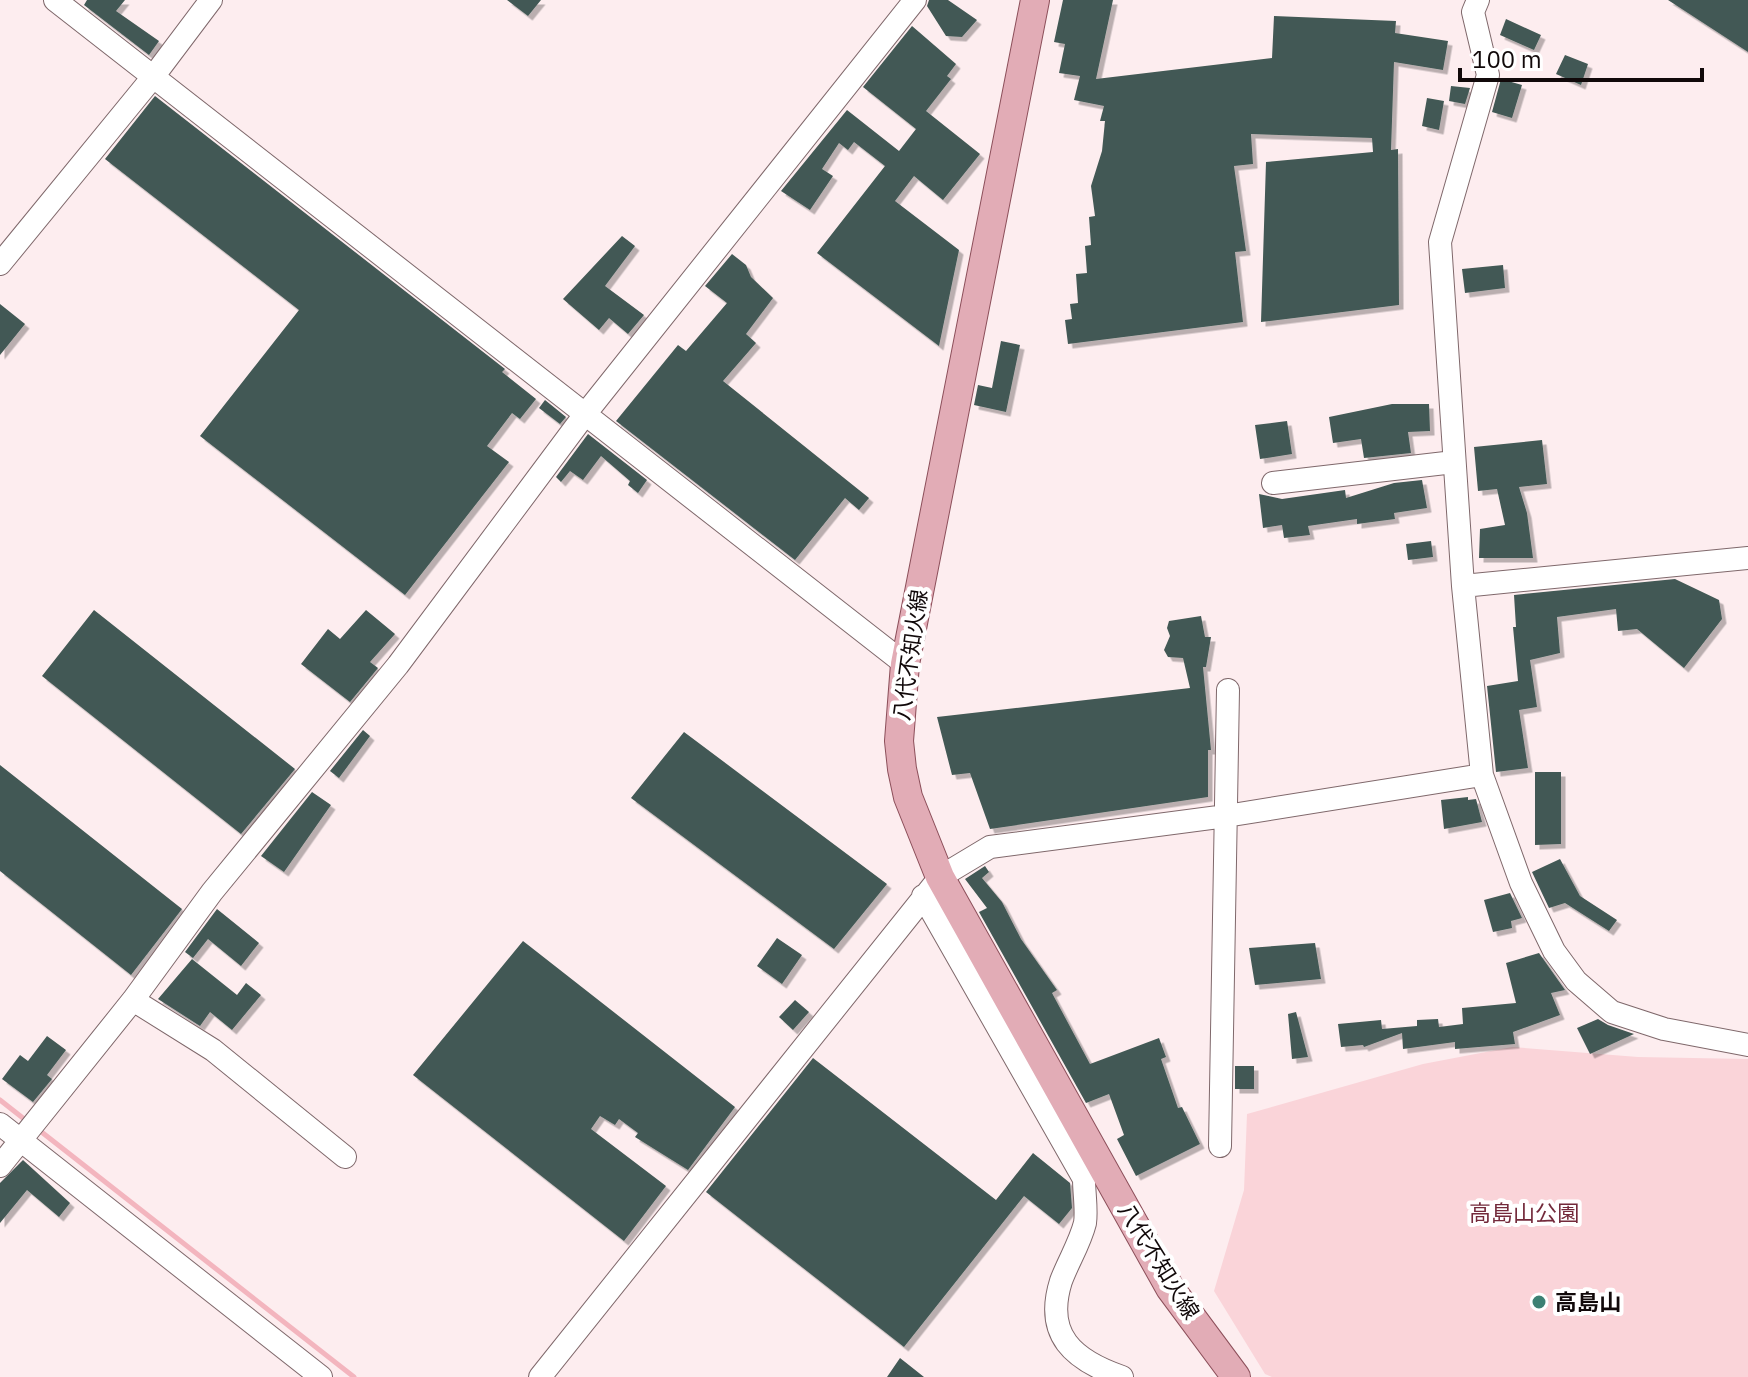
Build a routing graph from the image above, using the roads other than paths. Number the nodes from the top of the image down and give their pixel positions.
1 (55, 0) edge
2 (211, 0) edge
3 (915, 0) edge
4 (1035, 0) edge
5 (1478, 0) edge
6 (153, 77) junction
7 (0, 264) edge
8 (586, 413) junction
9 (1454, 462) junction
10 (1273, 483) dead end
11 (1748, 558) edge
12 (1463, 586) junction
13 (905, 664) junction
14 (1228, 690) dead end
15 (1482, 775) junction
16 (1226, 816) junction
17 (932, 887) junction
18 (133, 1000) junction
19 (1748, 1045) edge
20 (0, 1124) edge
21 (29, 1130) junction
22 (1220, 1146) dead end
23 (345, 1157) dead end
24 (0, 1166) edge
25 (321, 1377) edge
26 (540, 1377) edge
27 (1122, 1377) edge
28 (1236, 1377) edge

1 - 6 street
2 - 6 street
3 - 8 street
4 - 13 main road, 八代不知火線
5 - 9 street
6 - 7 street
6 - 8 street
8 - 13 street
8 - 18 street
9 - 10 street
9 - 12 street
11 - 12 street
12 - 15 street
13 - 17 main road, 八代不知火線
14 - 16 street
15 - 16 street
15 - 19 street
16 - 17 street
16 - 22 street
17 - 26 street
17 - 27 street
17 - 28 main road, 八代不知火線
18 - 21 street
18 - 23 street
20 - 21 street
21 - 24 street
21 - 25 street

